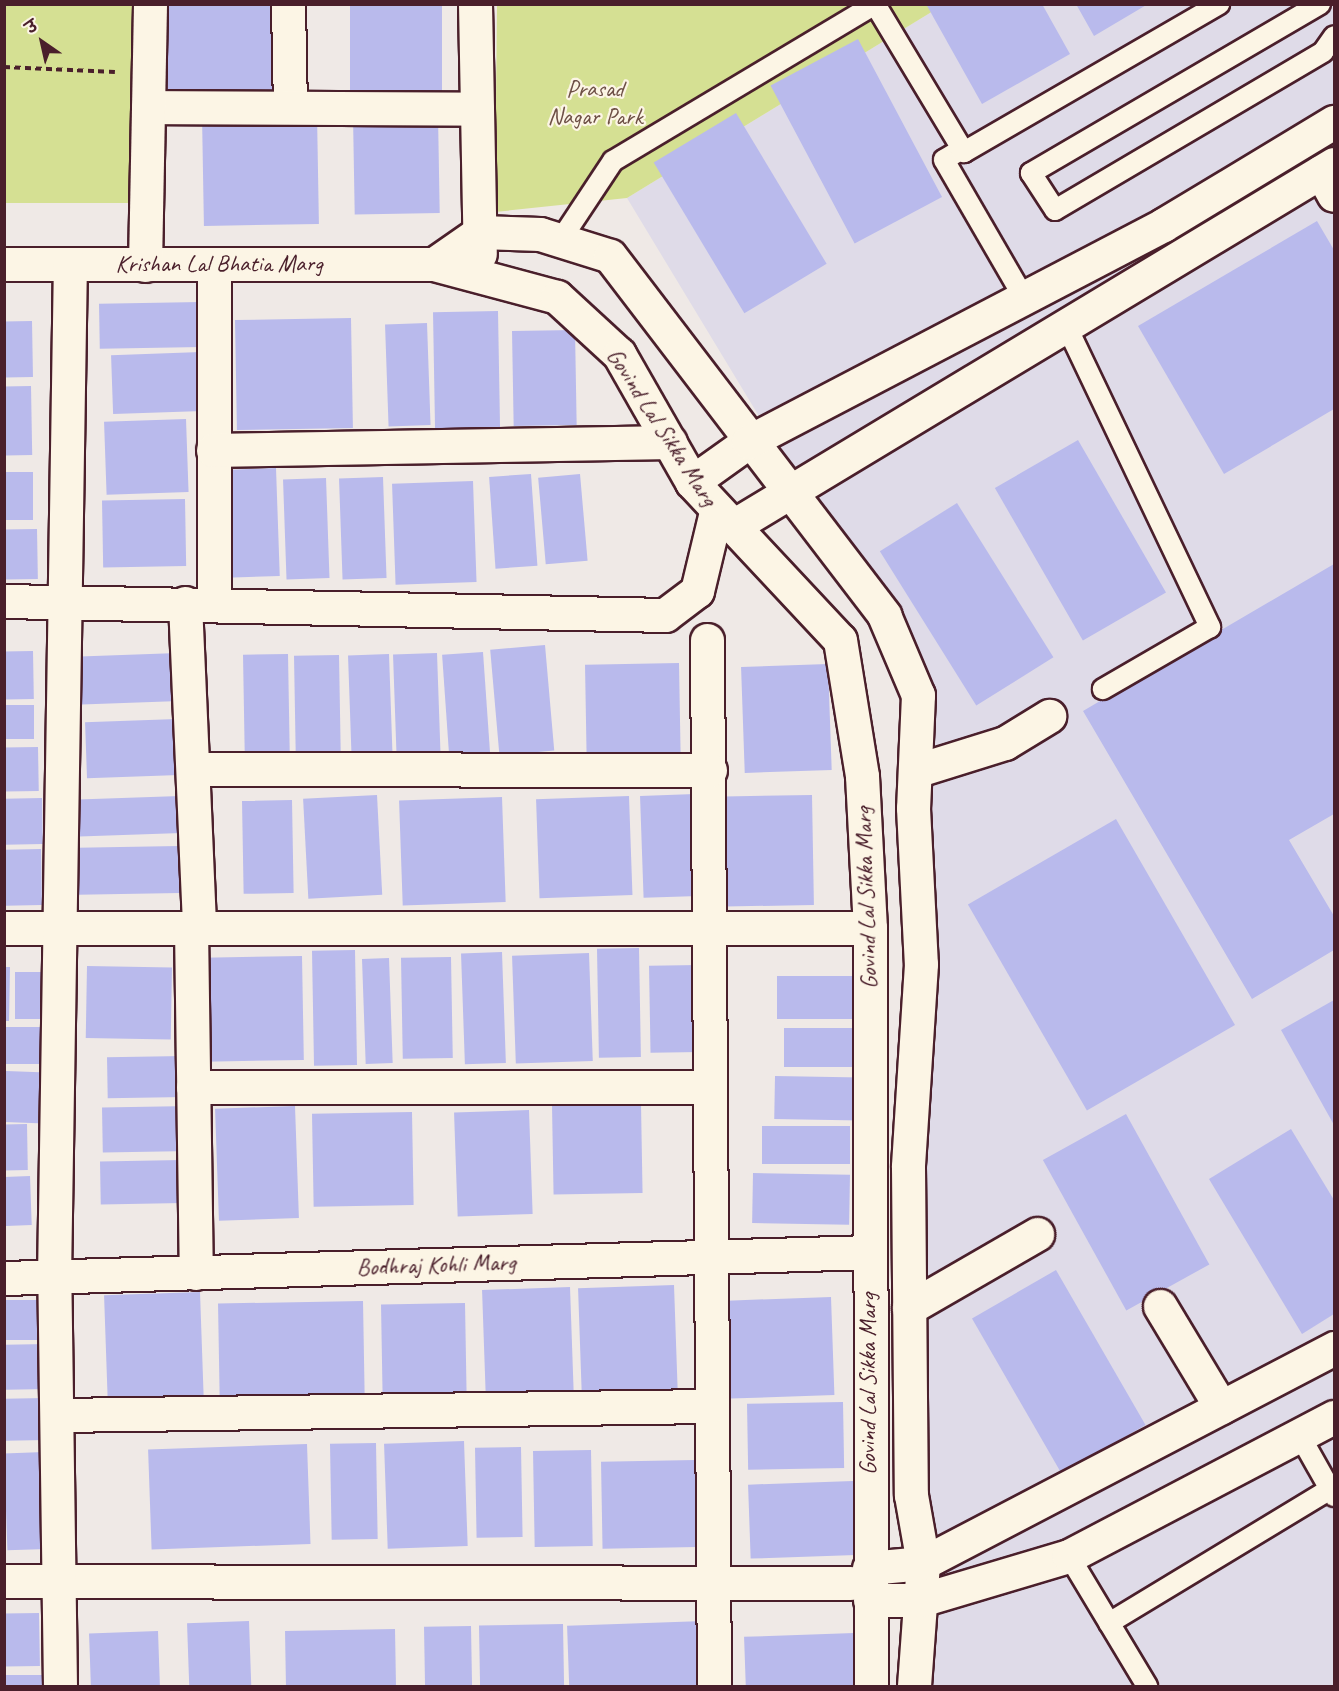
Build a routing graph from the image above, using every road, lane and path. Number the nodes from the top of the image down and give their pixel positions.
1 (150, 4) edge
2 (288, 4) edge
3 (475, 4) edge
4 (875, 4) edge
5 (1219, 4) edge
6 (1320, 4) edge
7 (1335, 36) edge
8 (4, 67) edge
9 (148, 73) junction
10 (290, 104) junction
11 (148, 107) junction
12 (477, 109) junction
13 (1335, 122) edge
14 (962, 149) junction
15 (1330, 177) edge
16 (480, 232) junction
17 (560, 241) junction
18 (4, 264) edge
19 (70, 264) junction
20 (214, 264) junction
21 (434, 264) junction
22 (145, 265) junction
23 (481, 276) junction
24 (1024, 298) junction
25 (1066, 325) junction
26 (670, 442) junction
27 (748, 442) junction
28 (213, 450) junction
29 (692, 482) junction
30 (788, 492) junction
31 (725, 518) junction
32 (65, 600) junction
33 (4, 601) edge
34 (200, 603) junction
35 (707, 640) dead end
36 (1103, 689) dead end
37 (1049, 716) dead end
38 (193, 769) junction
39 (710, 770) junction
40 (915, 771) junction
41 (60, 926) junction
42 (195, 927) junction
43 (4, 928) edge
44 (711, 928) junction
45 (870, 928) junction
46 (193, 1087) junction
47 (710, 1087) junction
48 (1037, 1234) dead end
49 (868, 1252) junction
50 (711, 1257) junction
51 (196, 1273) junction
52 (4, 1278) edge
53 (54, 1278) junction
54 (1160, 1305) dead end
55 (909, 1308) junction
56 (1335, 1348) edge
57 (712, 1406) junction
58 (1221, 1407) junction
59 (57, 1415) junction
60 (1335, 1417) edge
61 (1300, 1436) junction
62 (1332, 1492) edge
63 (1069, 1556) junction
64 (923, 1563) junction
65 (4, 1581) edge
66 (60, 1581) junction
67 (714, 1584) junction
68 (863, 1584) junction
69 (921, 1600) junction
70 (1109, 1623) junction
71 (60, 1686) edge
72 (714, 1686) edge
73 (871, 1686) edge
74 (914, 1686) edge
75 (1147, 1686) edge

1 - 9 street
2 - 10 street
3 - 12 street
4 - 14 lane
4 - 17 lane
5 - 14 lane
6 - 7 lane
8 - 9 path
9 - 11 street
10 - 11 street
10 - 12 street
11 - 22 street
12 - 16 street
13 - 24 street
14 - 24 lane
15 - 25 street
16 - 17 street
16 - 21 street
16 - 23 street
17 - 27 street
18 - 19 street, Krishan Lal Bhatia Marg
19 - 22 street, Krishan Lal Bhatia Marg
19 - 32 street
20 - 21 street, Krishan Lal Bhatia Marg
20 - 22 street, Krishan Lal Bhatia Marg
20 - 28 street
21 - 23 street, Govind Lal Sikka Marg
23 - 26 street, Govind Lal Sikka Marg
24 - 27 street
25 - 30 street
25 - 36 lane
26 - 28 street
26 - 29 street, Govind Lal Sikka Marg
27 - 29 street
27 - 30 street
28 - 34 street
29 - 31 street, Govind Lal Sikka Marg
30 - 31 street
30 - 40 street
31 - 34 street
31 - 45 street, Govind Lal Sikka Marg
32 - 33 street
32 - 34 street
32 - 41 street
34 - 38 street
35 - 39 street
37 - 40 street
38 - 39 street
38 - 42 street
39 - 44 street
40 - 55 street
41 - 42 street
41 - 43 street
41 - 53 street
42 - 44 street
42 - 46 street
44 - 45 street
44 - 47 street
45 - 49 street, Govind Lal Sikka Marg
46 - 47 street
46 - 51 street
47 - 50 street
48 - 55 street
49 - 50 street, Bodhraj Kohli Marg
49 - 68 street, Govind Lal Sikka Marg
50 - 51 street, Bodhraj Kohli Marg
50 - 57 street
51 - 53 street, Bodhraj Kohli Marg
52 - 53 street, Bodhraj Kohli Marg
53 - 59 street
54 - 58 street
55 - 64 street
56 - 58 street
57 - 59 street
57 - 67 street
58 - 64 street
59 - 66 street
60 - 61 street
61 - 62 lane
61 - 63 street
62 - 70 lane
63 - 69 street
63 - 70 lane
64 - 68 street
64 - 69 street
65 - 66 street
66 - 67 street
66 - 71 street
67 - 68 street
67 - 72 street
68 - 69 street
68 - 73 street, Govind Lal Sikka Marg
69 - 74 street
70 - 75 lane

